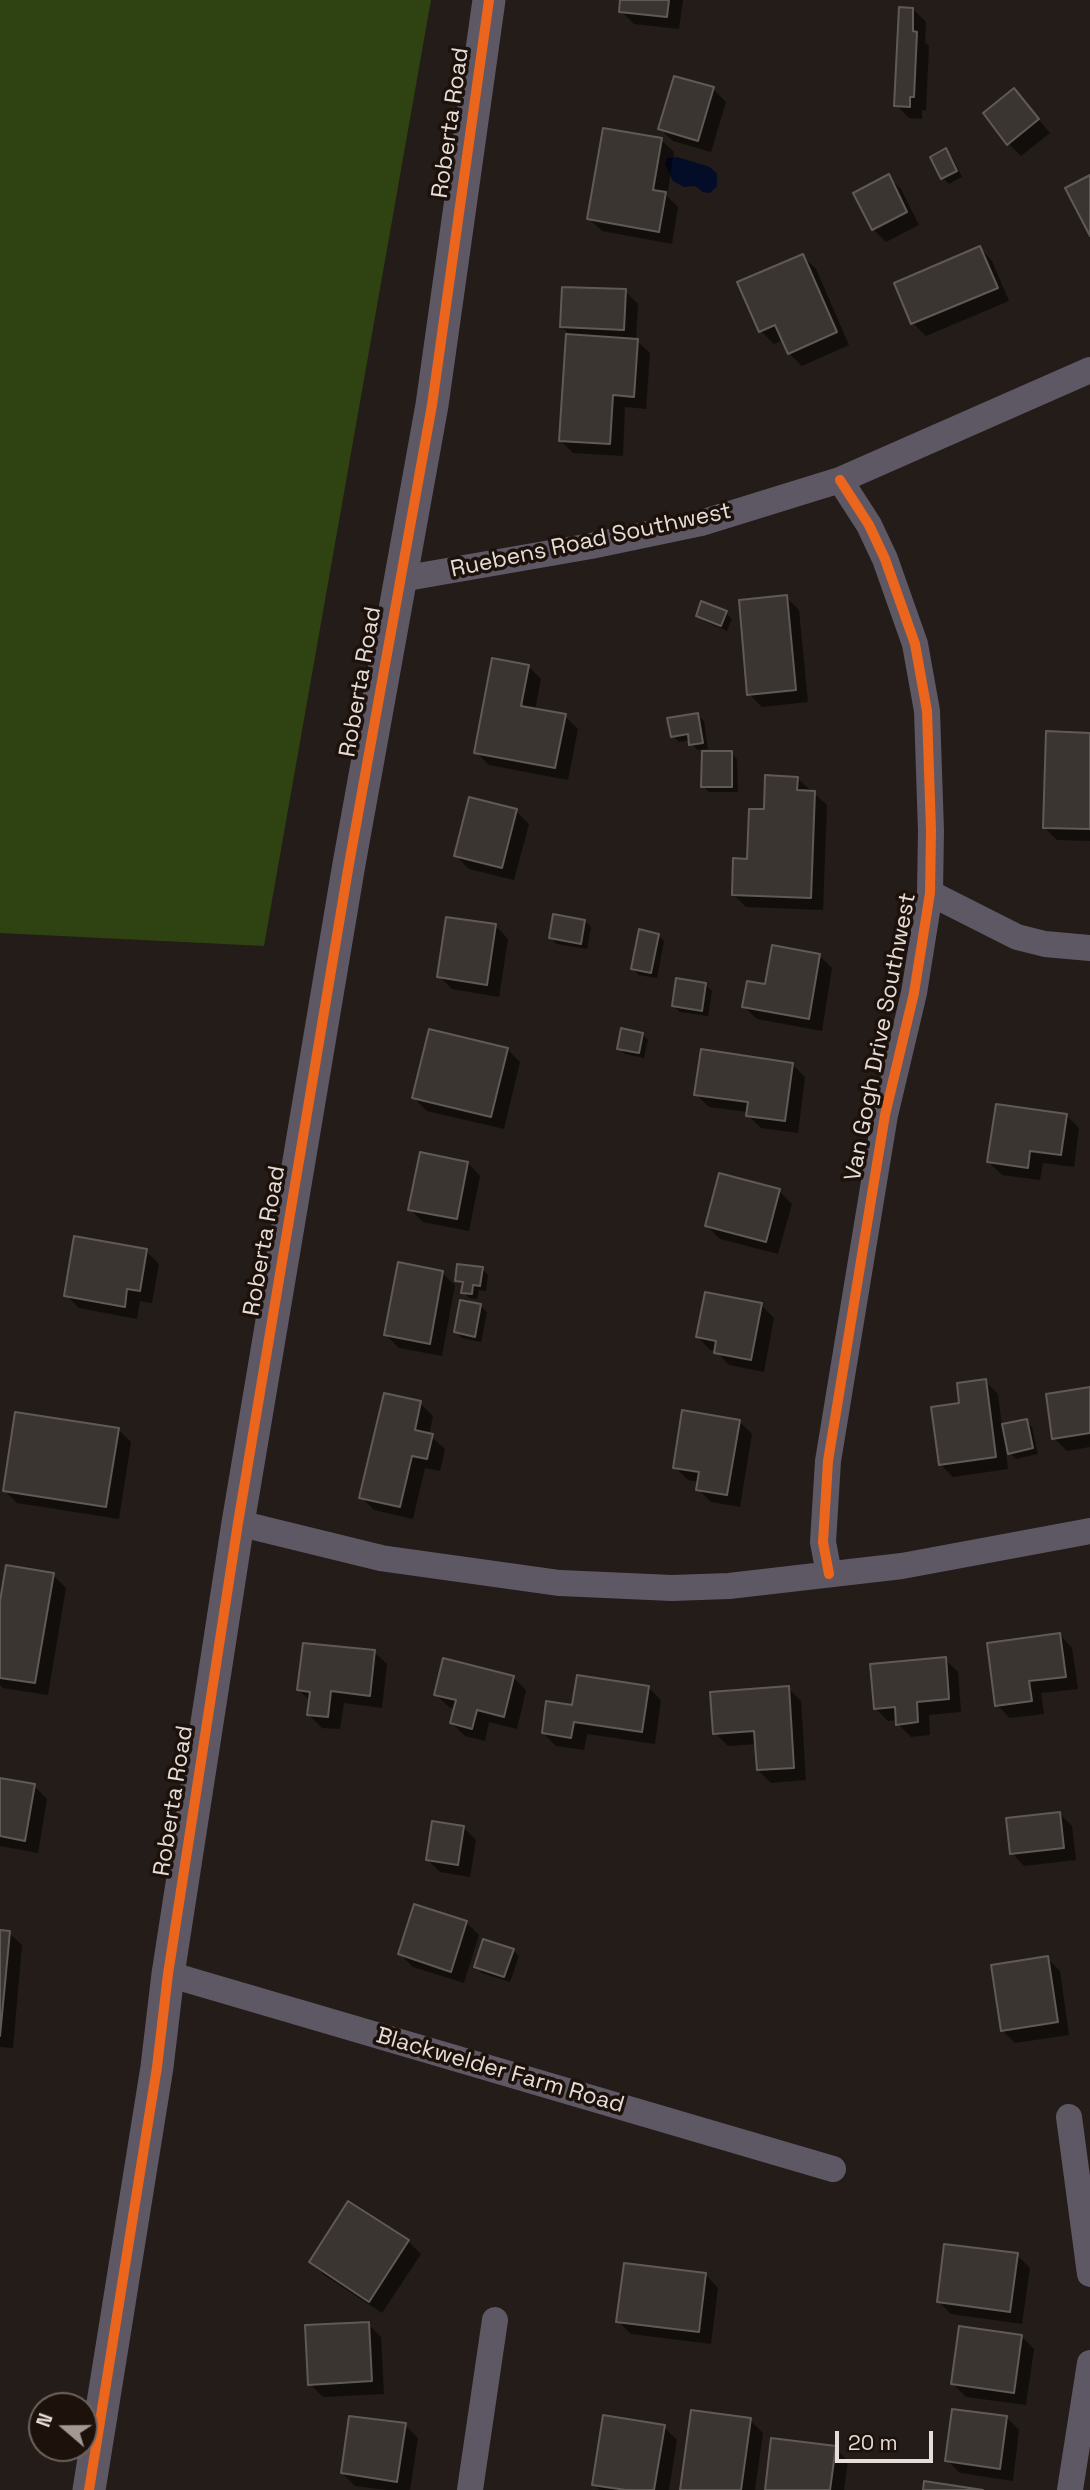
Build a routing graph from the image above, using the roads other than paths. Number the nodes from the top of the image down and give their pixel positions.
1 (489, 0) edge
2 (1090, 370) edge
3 (840, 480) junction
4 (401, 579) junction
5 (930, 893) junction
6 (1090, 948) edge
7 (239, 1523) junction
8 (1090, 1531) edge
9 (829, 1574) junction
10 (168, 1974) junction
11 (1069, 2117) dead end
12 (833, 2169) dead end
13 (1090, 2274) edge
14 (495, 2320) dead end
15 (1090, 2363) edge
16 (89, 2490) edge
17 (470, 2490) edge
18 (1070, 2490) edge

1 - 4 street, Roberta Road
2 - 3 street, Ruebens Road Southwest
3 - 4 street, Ruebens Road Southwest
3 - 5 street, Van Gogh Drive Southwest
4 - 7 street, Roberta Road
5 - 6 street
5 - 9 street, Van Gogh Drive Southwest
7 - 9 street
7 - 10 street, Roberta Road
8 - 9 street
10 - 12 street, Blackwelder Farm Road
10 - 16 street, Roberta Road
11 - 13 street
14 - 17 street
15 - 18 street

